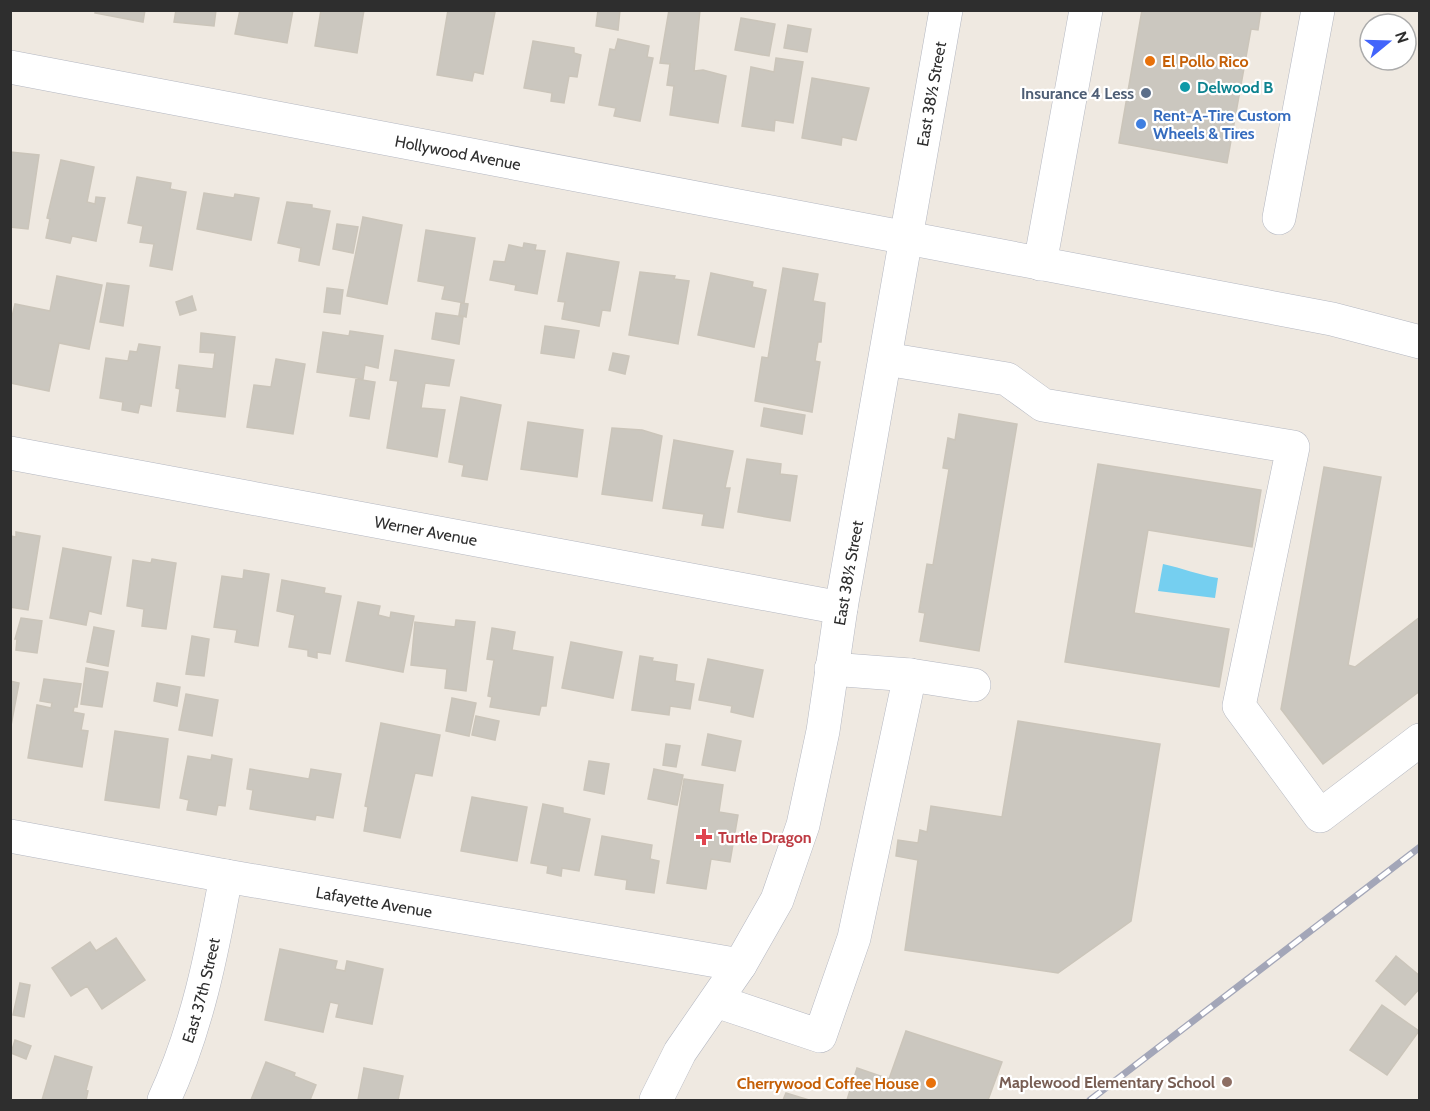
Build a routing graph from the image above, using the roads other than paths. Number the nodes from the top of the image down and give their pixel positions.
1 (946, 10) edge
2 (1086, 10) edge
3 (1318, 10) edge
4 (10, 67) edge
5 (1279, 218) dead end
6 (905, 236) junction
7 (1040, 264) junction
8 (1419, 342) edge
9 (886, 359) junction
10 (10, 453) edge
11 (841, 608) junction
12 (831, 669) junction
13 (910, 675) junction
14 (974, 685) dead end
15 (1419, 740) edge
16 (10, 836) edge
17 (226, 876) junction
18 (740, 965) junction
19 (716, 1000) junction
20 (164, 1101) edge
21 (656, 1101) edge

1 - 6 street, East 38½ Street
2 - 7 street
3 - 5 street
4 - 6 street, Hollywood Avenue
6 - 7 street, Hollywood Avenue
6 - 9 street, East 38½ Street
7 - 8 street, Hollywood Avenue
9 - 11 street, East 38½ Street
9 - 15 street
10 - 11 street, Werner Avenue
11 - 12 street, East 38½ Street
12 - 13 street
12 - 18 street, East 38½ Street
13 - 14 street
13 - 19 street
16 - 17 street, Lafayette Avenue
17 - 18 street, Lafayette Avenue
17 - 20 street, East 37th Street
18 - 19 street, East 38½ Street
19 - 21 street, East 38½ Street

